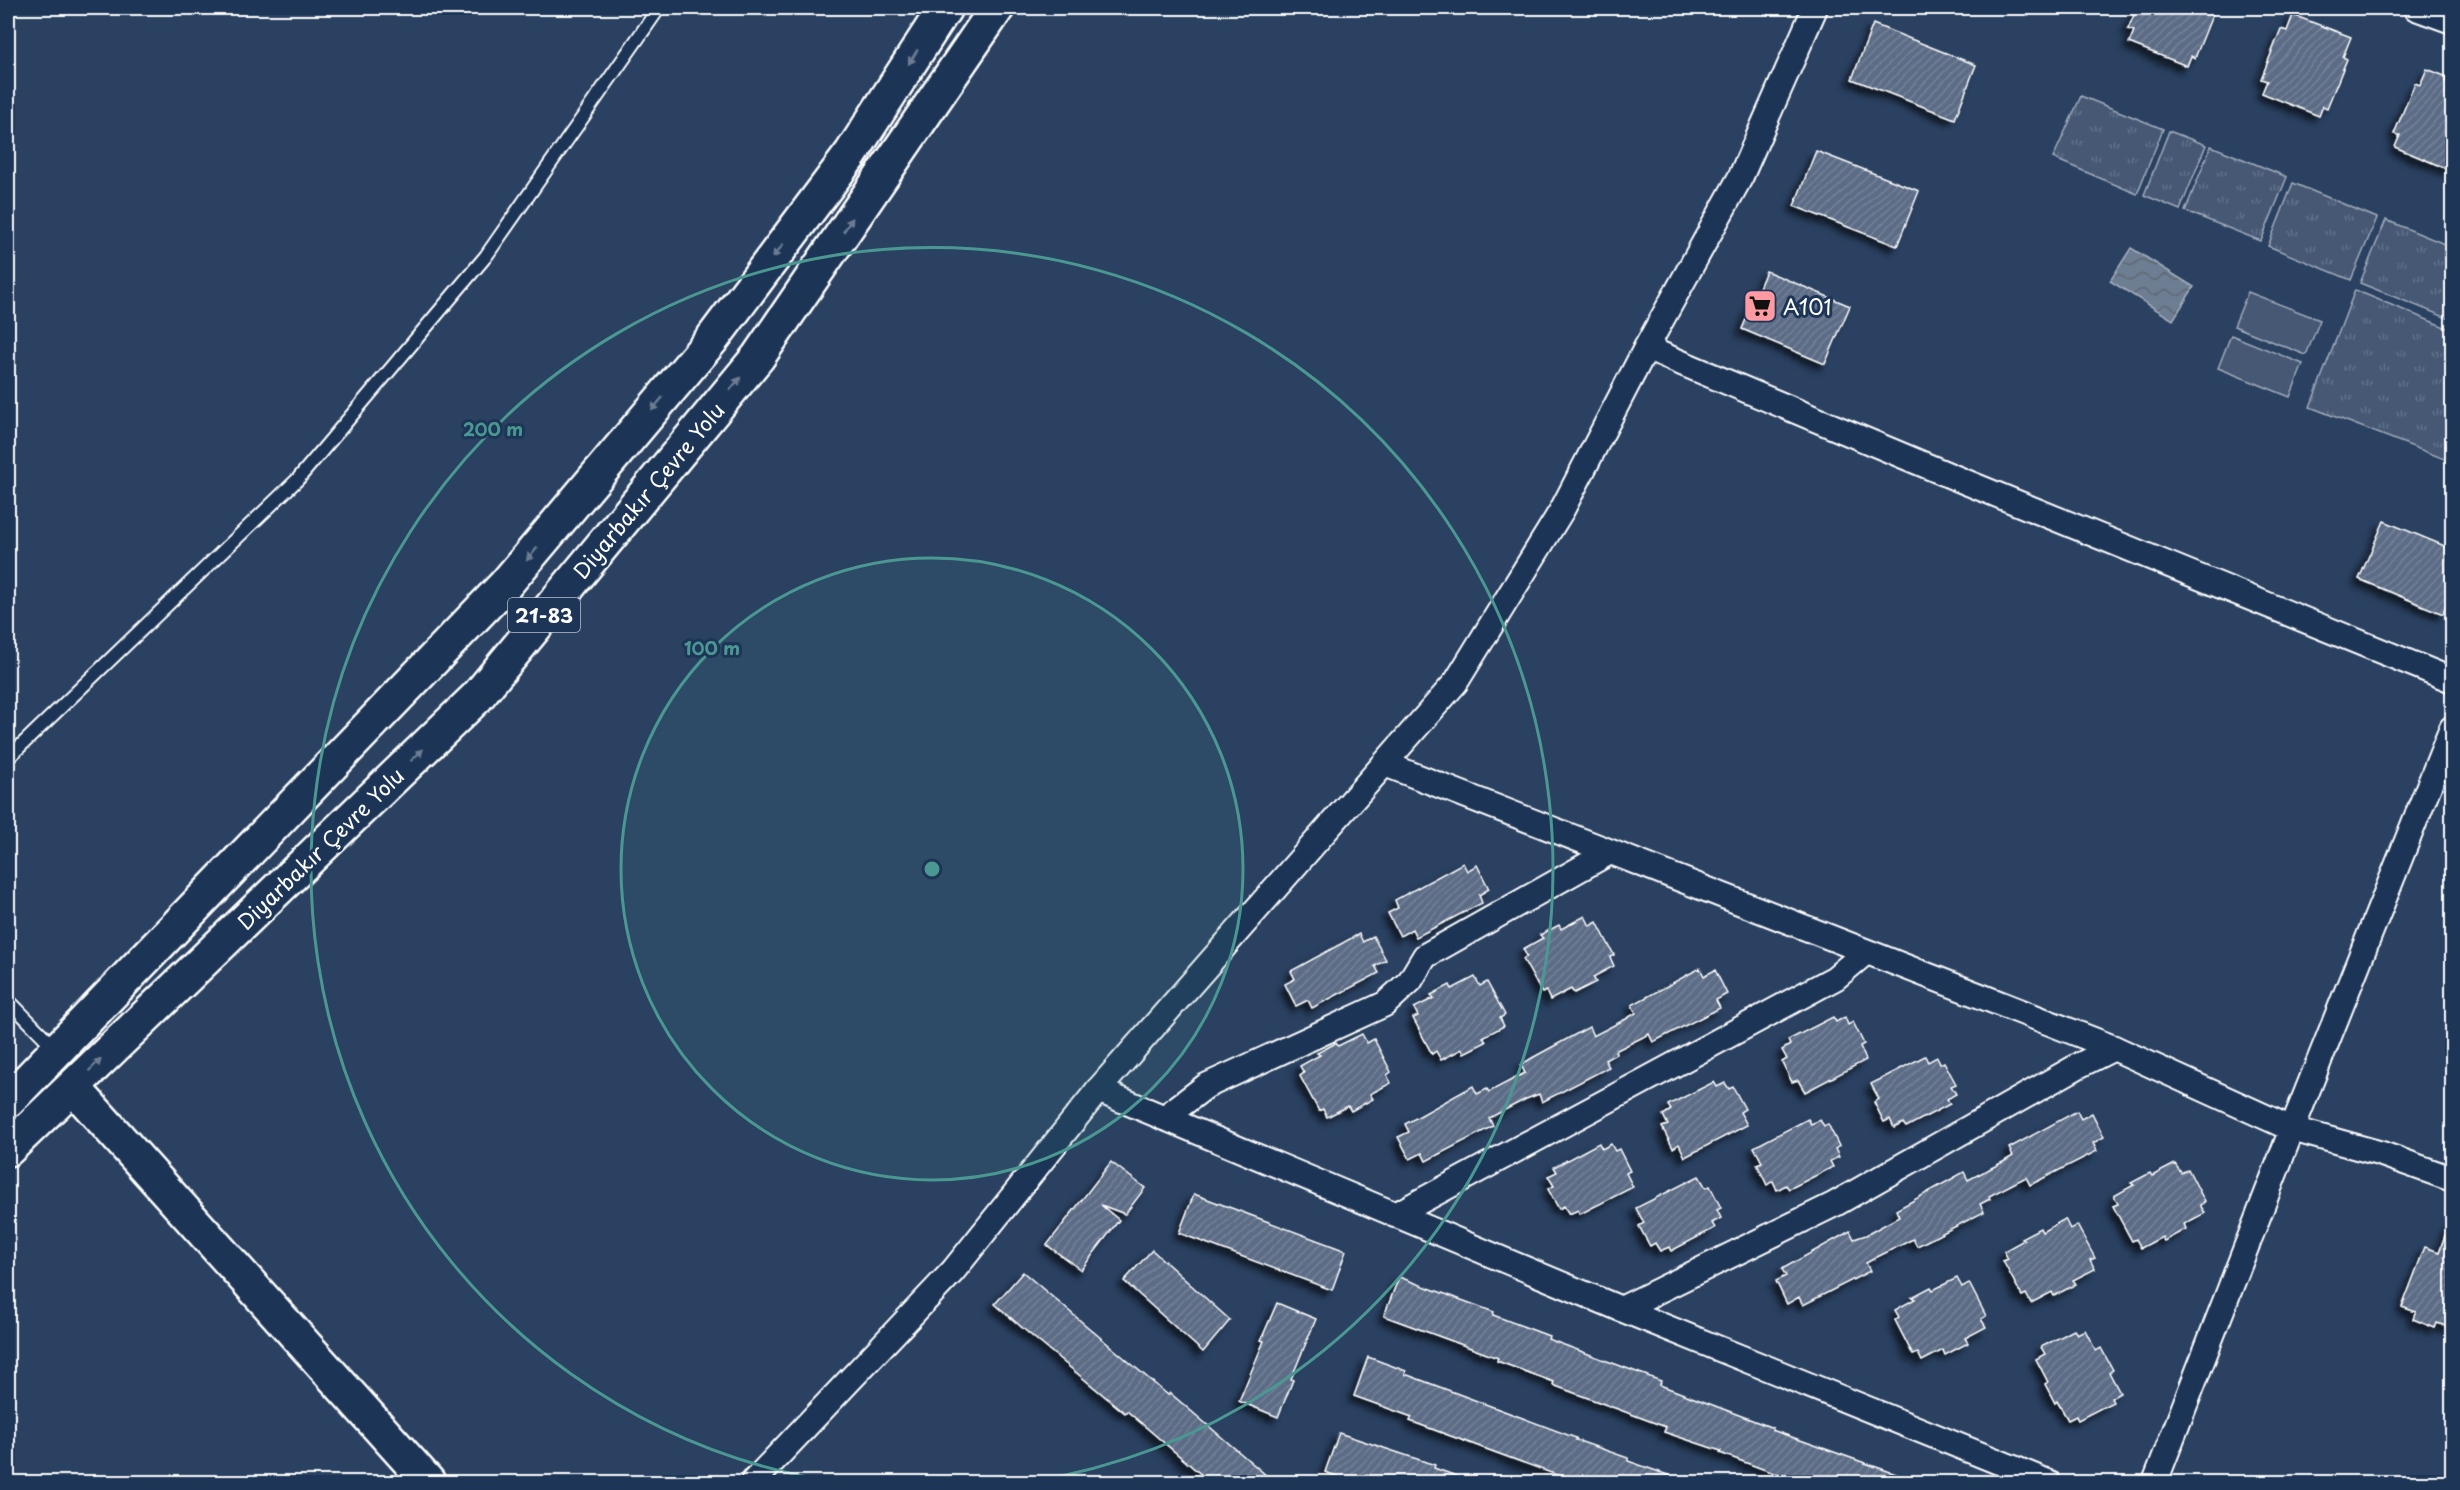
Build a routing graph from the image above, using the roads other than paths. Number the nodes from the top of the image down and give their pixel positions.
1 (659, 8) edge
2 (945, 8) edge
3 (997, 8) edge
4 (1815, 8) edge
5 (2416, 8) edge
6 (2452, 21) edge
7 (1646, 348) junction
8 (2452, 680) edge
9 (2452, 728) edge
10 (8, 758) edge
11 (1385, 764) junction
12 (1610, 852) junction
13 (1866, 952) junction
14 (8, 1000) edge
15 (2114, 1048) junction
16 (57, 1050) junction
17 (73, 1087) junction
18 (1098, 1090) junction
19 (8, 1101) edge
20 (1164, 1118) junction
21 (2292, 1129) junction
22 (8, 1149) edge
23 (2452, 1179) edge
24 (1395, 1215) junction
25 (1622, 1309) junction
26 (428, 1482) edge
27 (753, 1482) edge
28 (2048, 1482) edge
29 (2155, 1482) edge

1 - 10 lane
2 -> 16 main road, Diyarbakır Çevre Yolu / 21-83
17 -> 3 main road, Diyarbakır Çevre Yolu / 21-83
4 - 7 street
5 - 6 street
7 - 8 street
7 - 11 street
9 - 21 street
11 - 12 street
11 - 18 street
12 - 13 street
12 - 20 street
13 - 15 street
13 - 24 street
14 - 16 lane
15 - 21 street
15 - 25 street
16 - 19 main road, Diyarbakır Çevre Yolu / 21-83
17 - 22 main road, Diyarbakır Çevre Yolu / 21-83
17 - 26 main road
18 - 20 street
18 - 27 street
20 - 24 street
21 - 23 street
21 - 29 street
24 - 25 street
25 - 28 street

